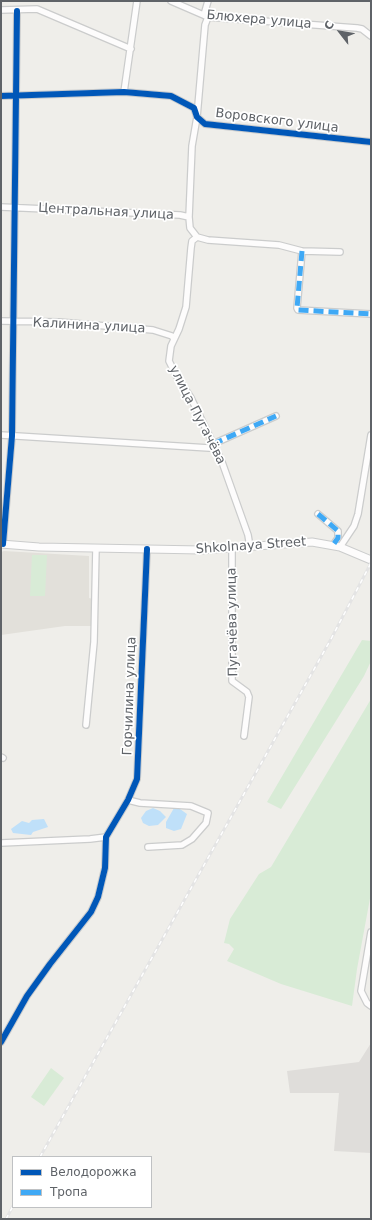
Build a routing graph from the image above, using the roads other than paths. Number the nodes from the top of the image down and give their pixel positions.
1 (137, 1) edge
2 (171, 1) edge
3 (208, 1) edge
4 (1, 10) edge
5 (17, 11) junction
6 (206, 16) junction
7 (371, 36) edge
8 (131, 49) junction
9 (124, 92) junction
10 (15, 95) junction
11 (1, 96) edge
12 (197, 117) junction
13 (371, 142) edge
14 (1, 207) edge
15 (15, 208) junction
16 (189, 217) junction
17 (197, 237) junction
18 (302, 251) junction
19 (340, 252) dead end
20 (371, 314) edge
21 (1, 321) edge
22 (14, 322) junction
23 (174, 338) junction
24 (276, 416) dead end
25 (1, 435) edge
26 (371, 435) edge
27 (12, 436) junction
28 (214, 445) junction
29 (318, 514) dead end
30 (2, 544) edge
31 (336, 546) junction
32 (250, 547) junction
33 (96, 548) junction
34 (147, 549) junction
35 (232, 549) junction
36 (371, 560) edge
37 (86, 725) dead end
38 (244, 736) dead end
39 (128, 800) junction
40 (106, 837) junction
41 (1, 843) edge
42 (148, 846) dead end
43 (371, 932) edge
44 (371, 1006) edge
45 (1, 1042) edge

1 - 8 street
2 - 6 street, Блюхера улица
3 - 6 street
4 - 5 street
5 - 8 street
5 - 10 street
6 - 7 street, Блюхера улица
6 - 12 street
8 - 9 street
9 - 10 street, Воровского улица
9 - 12 street, Воровского улица
10 - 11 street, Воровского улица
10 - 15 street
12 - 13 street, Воровского улица
12 - 16 street
14 - 15 street, Центральная улица
15 - 16 street, Центральная улица
15 - 22 street
16 - 17 street, Центральная улица
17 - 18 street
17 - 23 street, улица Пугачёва
18 - 19 street
18 - 20 street
21 - 22 street, Калинина улица
22 - 23 street, Калинина улица
22 - 27 street
23 - 28 street, улица Пугачёва
24 - 28 street
25 - 27 street
26 - 31 street
27 - 28 street
27 - 30 street
28 - 32 street, улица Пугачёва
29 - 31 street
30 - 33 street, Shkolnaya Street
31 - 32 street, Shkolnaya Street
31 - 36 street, Shkolnaya Street
32 - 35 street, Shkolnaya Street
33 - 34 street, Shkolnaya Street
33 - 37 street
34 - 35 street, Shkolnaya Street
34 - 39 street, Горчилина улица
35 - 38 street, Пугачёва улица
39 - 40 street, Горчилина улица
39 - 42 street
40 - 41 street
40 - 45 street
43 - 44 street

